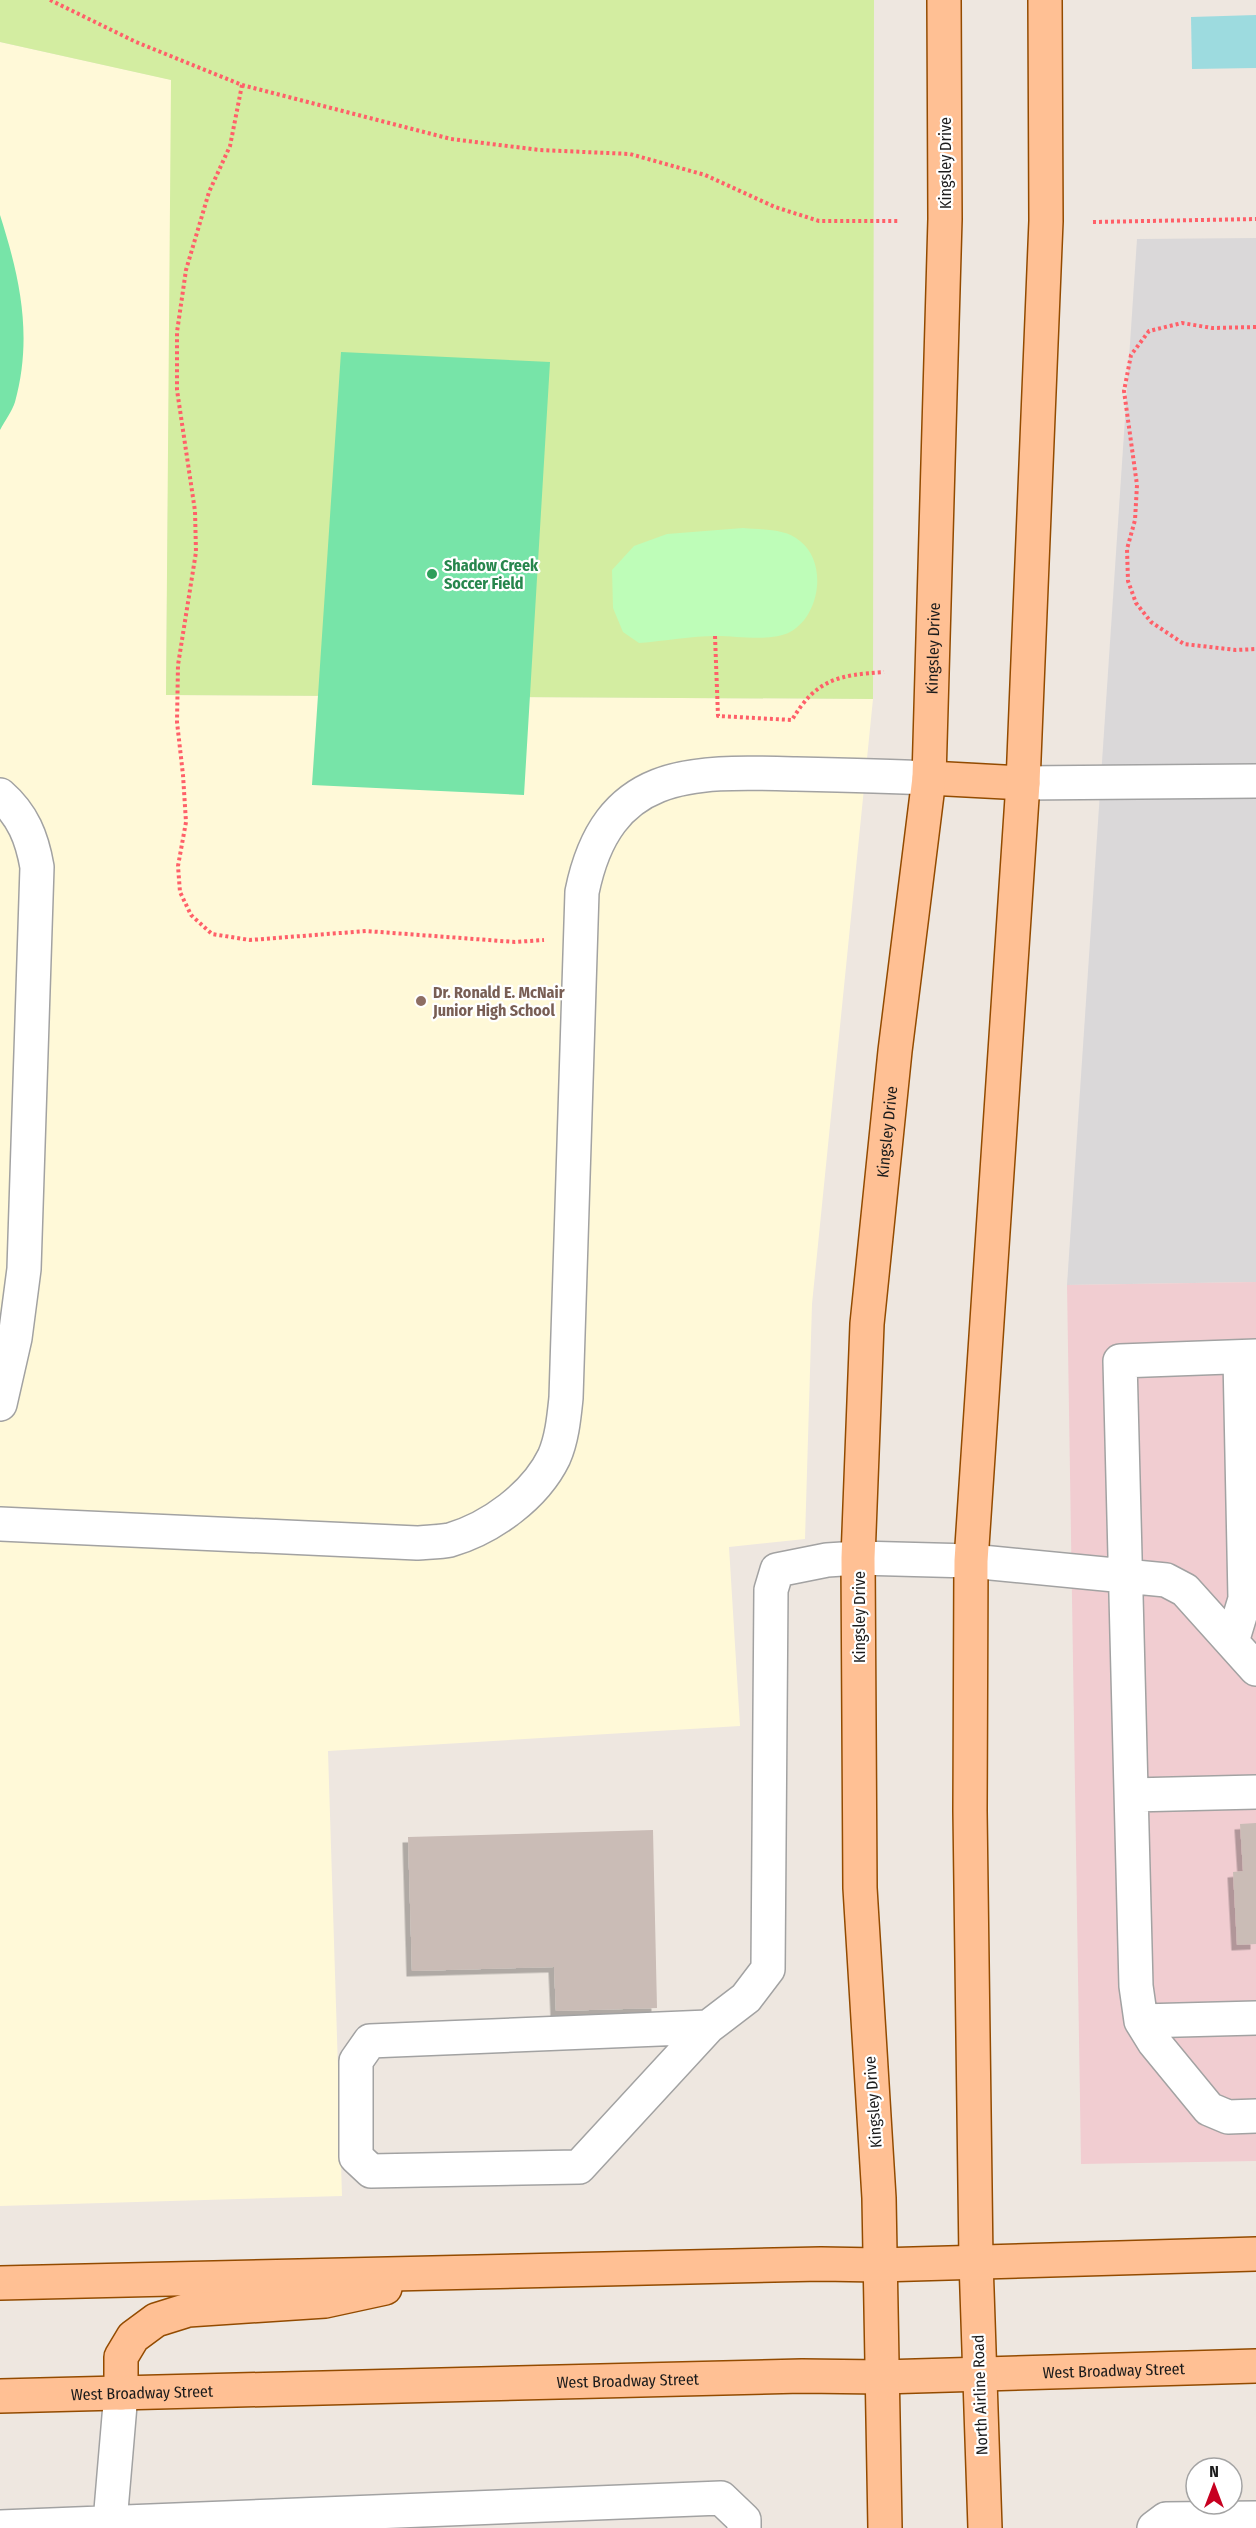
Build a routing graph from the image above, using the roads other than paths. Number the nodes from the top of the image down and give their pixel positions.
1 (944, 0) edge
2 (1045, 0) edge
3 (929, 778) junction
4 (1256, 781) edge
5 (1023, 783) junction
6 (0, 795) edge
7 (1248, 1357) edge
8 (0, 1404) edge
9 (0, 1524) edge
10 (858, 1558) junction
11 (971, 1561) junction
12 (1127, 1576) junction
13 (1232, 1642) junction
14 (1256, 1669) edge
15 (1256, 1792) edge
16 (1132, 1795) junction
17 (1256, 2018) edge
18 (1141, 2021) junction
19 (708, 2027) junction
20 (1256, 2116) edge
21 (1256, 2254) edge
22 (975, 2261) junction
23 (879, 2265) junction
24 (432, 2273) junction
25 (0, 2283) edge
26 (1256, 2366) edge
27 (980, 2374) junction
28 (882, 2377) junction
29 (121, 2393) junction
30 (0, 2397) edge
31 (110, 2522) junction
32 (276, 2522) edge
33 (1256, 2522) edge
34 (1203, 2524) edge
35 (0, 2527) edge
36 (744, 2528) edge
37 (885, 2528) edge
38 (985, 2528) edge
39 (1154, 2528) edge

1 - 3 main road, Kingsley Drive
2 - 5 main road
3 - 5 main road
3 - 9 lane
3 - 10 main road, Kingsley Drive
4 - 5 lane
5 - 11 main road
6 - 8 lane
7 - 12 lane
7 - 13 lane
10 - 11 lane
10 - 19 lane
10 - 23 main road, Kingsley Drive
11 - 12 lane
11 - 22 main road
12 - 13 lane
12 - 16 lane
13 - 14 lane
15 - 16 lane
16 - 18 lane
17 - 18 lane
18 - 20 lane
19 - 19 lane
21 - 22 main road
22 - 23 main road
22 - 27 main road, North Airline Road
23 - 24 main road
23 - 28 main road
24 - 25 main road
24 - 29 main road
26 - 27 main road, West Broadway Street
27 - 28 main road, West Broadway Street
27 - 38 main road, North Airline Road
28 - 29 main road, West Broadway Street
28 - 37 main road
29 - 30 main road, West Broadway Street
29 - 31 lane
31 - 32 lane
31 - 35 lane
32 - 36 lane
33 - 34 lane
34 - 39 lane

